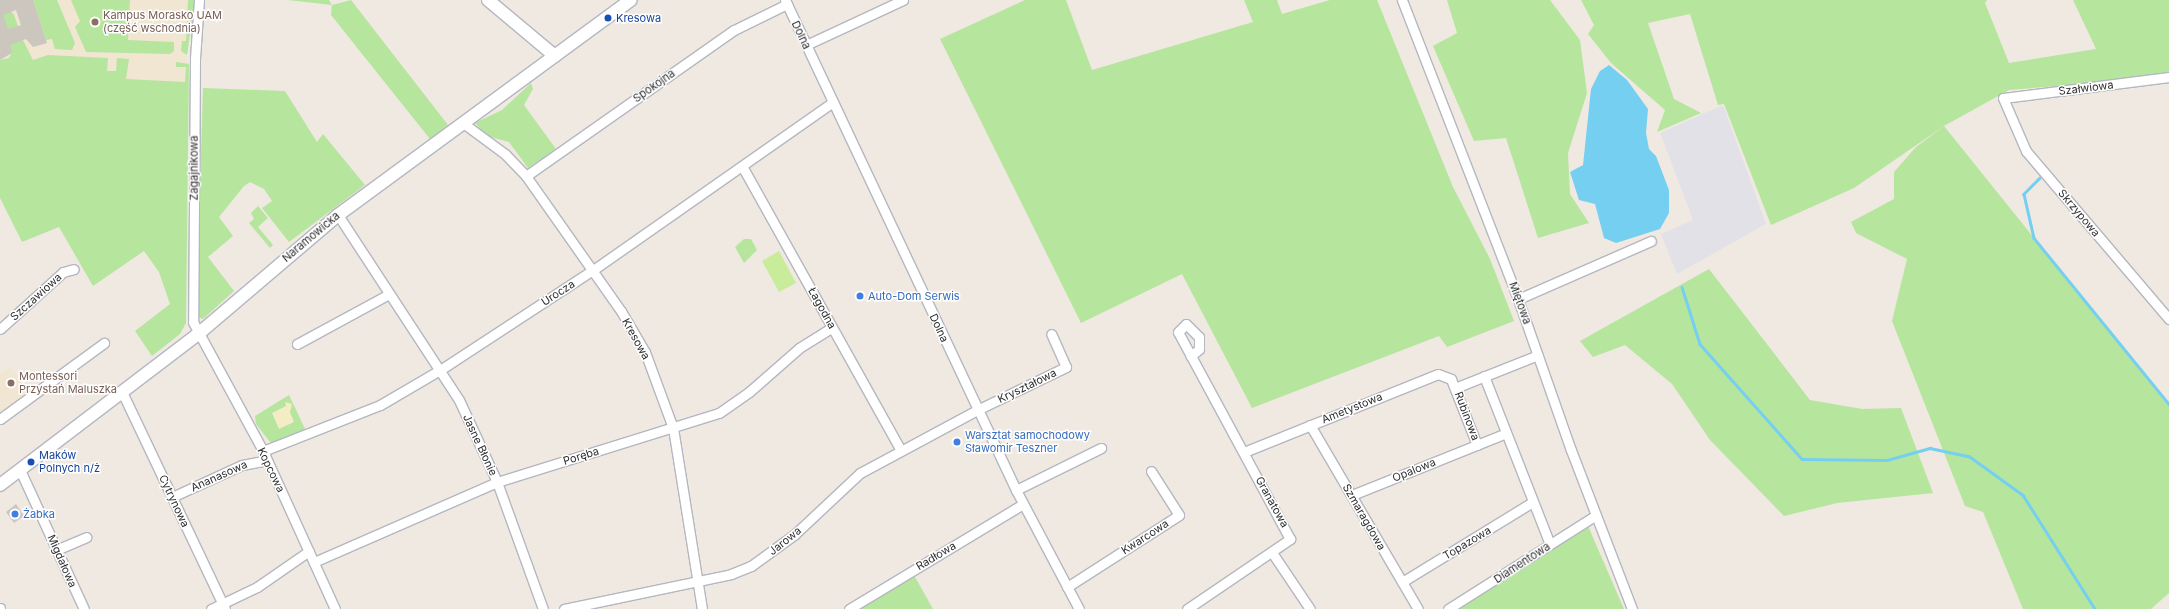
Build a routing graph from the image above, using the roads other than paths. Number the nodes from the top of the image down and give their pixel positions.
1 (199, 0) edge
2 (632, 0) edge
3 (1402, 0) edge
4 (492, 1) edge
5 (898, 1) edge
6 (786, 2) edge
7 (806, 45) junction
8 (555, 56) junction
9 (2169, 77) edge
10 (2003, 98) joint
11 (834, 102) junction
12 (463, 123) junction
13 (742, 166) junction
14 (526, 176) junction
15 (338, 215) junction
16 (1651, 241) dead end
17 (74, 269) dead end
18 (593, 270) junction
19 (390, 294) junction
20 (1518, 299) junction
21 (2169, 319) edge
22 (832, 327) junction
23 (0, 329) edge
24 (1051, 334) dead end
25 (197, 336) junction
26 (104, 343) dead end
27 (297, 344) dead end
28 (1538, 354) junction
29 (1191, 356) dead end
30 (440, 370) junction
31 (1484, 376) junction
32 (1455, 388) junction
33 (123, 394) junction
34 (977, 410) junction
35 (0, 419) edge
36 (1310, 425) junction
37 (674, 428) junction
38 (1506, 433) junction
39 (1477, 445) junction
40 (1101, 448) dead end
41 (901, 451) junction
42 (1244, 452) junction
43 (265, 456) junction
44 (20, 470) junction
45 (1151, 471) dead end
46 (497, 482) junction
47 (0, 485) edge
48 (1016, 490) junction
49 (1352, 495) junction
50 (172, 497) junction
51 (1531, 503) junction
52 (1023, 504) junction
53 (1596, 515) junction
54 (86, 537) dead end
55 (1550, 544) junction
56 (56, 550) junction
57 (309, 551) junction
58 (1273, 554) junction
59 (314, 562) junction
60 (697, 582) junction
61 (1402, 582) junction
62 (1067, 587) junction
63 (224, 606) edge
64 (84, 609) edge
65 (211, 609) edge
66 (335, 609) edge
67 (543, 609) edge
68 (564, 609) edge
69 (702, 609) edge
70 (849, 609) edge
71 (1079, 609) edge
72 (1187, 609) edge
73 (1310, 609) edge
74 (1418, 609) edge
75 (1448, 609) edge
76 (1632, 609) edge

1 - 25 street, Zagajnikowa
2 - 8 street, Naramowicka
3 - 20 street, Miętowa
4 - 8 street
5 - 7 street
6 - 7 street, Dolna
6 - 14 street, Spokojna
7 - 11 street, Dolna
8 - 12 street, Naramowicka
9 - 10 street, Szałwiowa
10 - 21 street, Skrzypowa
11 - 13 street, Urocza
11 - 34 street, Dolna
12 - 14 street, Kresowa
12 - 15 street, Naramowicka
13 - 18 street, Urocza
13 - 22 street, Łagodna
14 - 18 street, Kresowa
15 - 19 street, Jasne Błonie
15 - 25 street, Naramowicka
16 - 20 street
17 - 23 street, Szczawiowa
18 - 30 street, Urocza
18 - 37 street, Kresowa
19 - 27 street
19 - 30 street, Jasne Błonie
20 - 28 street, Miętowa
22 - 37 street, Poręba
22 - 41 street, Łagodna
24 - 34 street, Kryształowa
25 - 33 street, Naramowicka
25 - 43 street, Kopcowa
26 - 35 street
28 - 31 street, Rubinowa
28 - 53 street, Miętowa
29 - 42 street, Granatowa
30 - 43 street, Urocza
30 - 46 street, Jasne Błonie
31 - 32 street, Rubinowa
31 - 38 street
32 - 36 street, Ametystowa
32 - 39 street, Rubinowa
33 - 44 street, Naramowicka
33 - 50 street, Cytrynowa
34 - 41 street, Jarowa
34 - 48 street, Dolna
36 - 42 street, Ametystowa
36 - 49 street, Szmaragdowa
37 - 46 street, Poręba
37 - 60 street, Kresowa
38 - 39 street, Rubinowa
38 - 51 street
39 - 49 street, Opalowa
40 - 48 street
41 - 60 street, Jarowa
42 - 58 street, Granatowa
43 - 50 street, Ananasowa
43 - 57 street, Kopcowa
44 - 47 street, Naramowicka
44 - 56 street, Migdałowa
45 - 62 street, Kwarcowa
46 - 59 street, Poręba
46 - 67 street, Jasne Błonie
48 - 52 street, Dolna
49 - 61 street, Szmaragdowa
50 - 63 street, Cytrynowa
51 - 55 street
51 - 61 street, Topazowa
52 - 62 street, Dolna
52 - 70 street, Radłowa
53 - 55 street, Diamentowa
53 - 76 street, Miętowa
54 - 56 street
55 - 75 street, Diamentowa
56 - 64 street, Migdałowa
57 - 59 street, Kopcowa
57 - 63 street
58 - 72 street, Granatowa
58 - 73 street
59 - 66 street, Kopcowa
60 - 68 street, Jarowa
60 - 69 street, Kresowa
61 - 74 street, Szmaragdowa
62 - 71 street, Dolna
63 - 65 street

